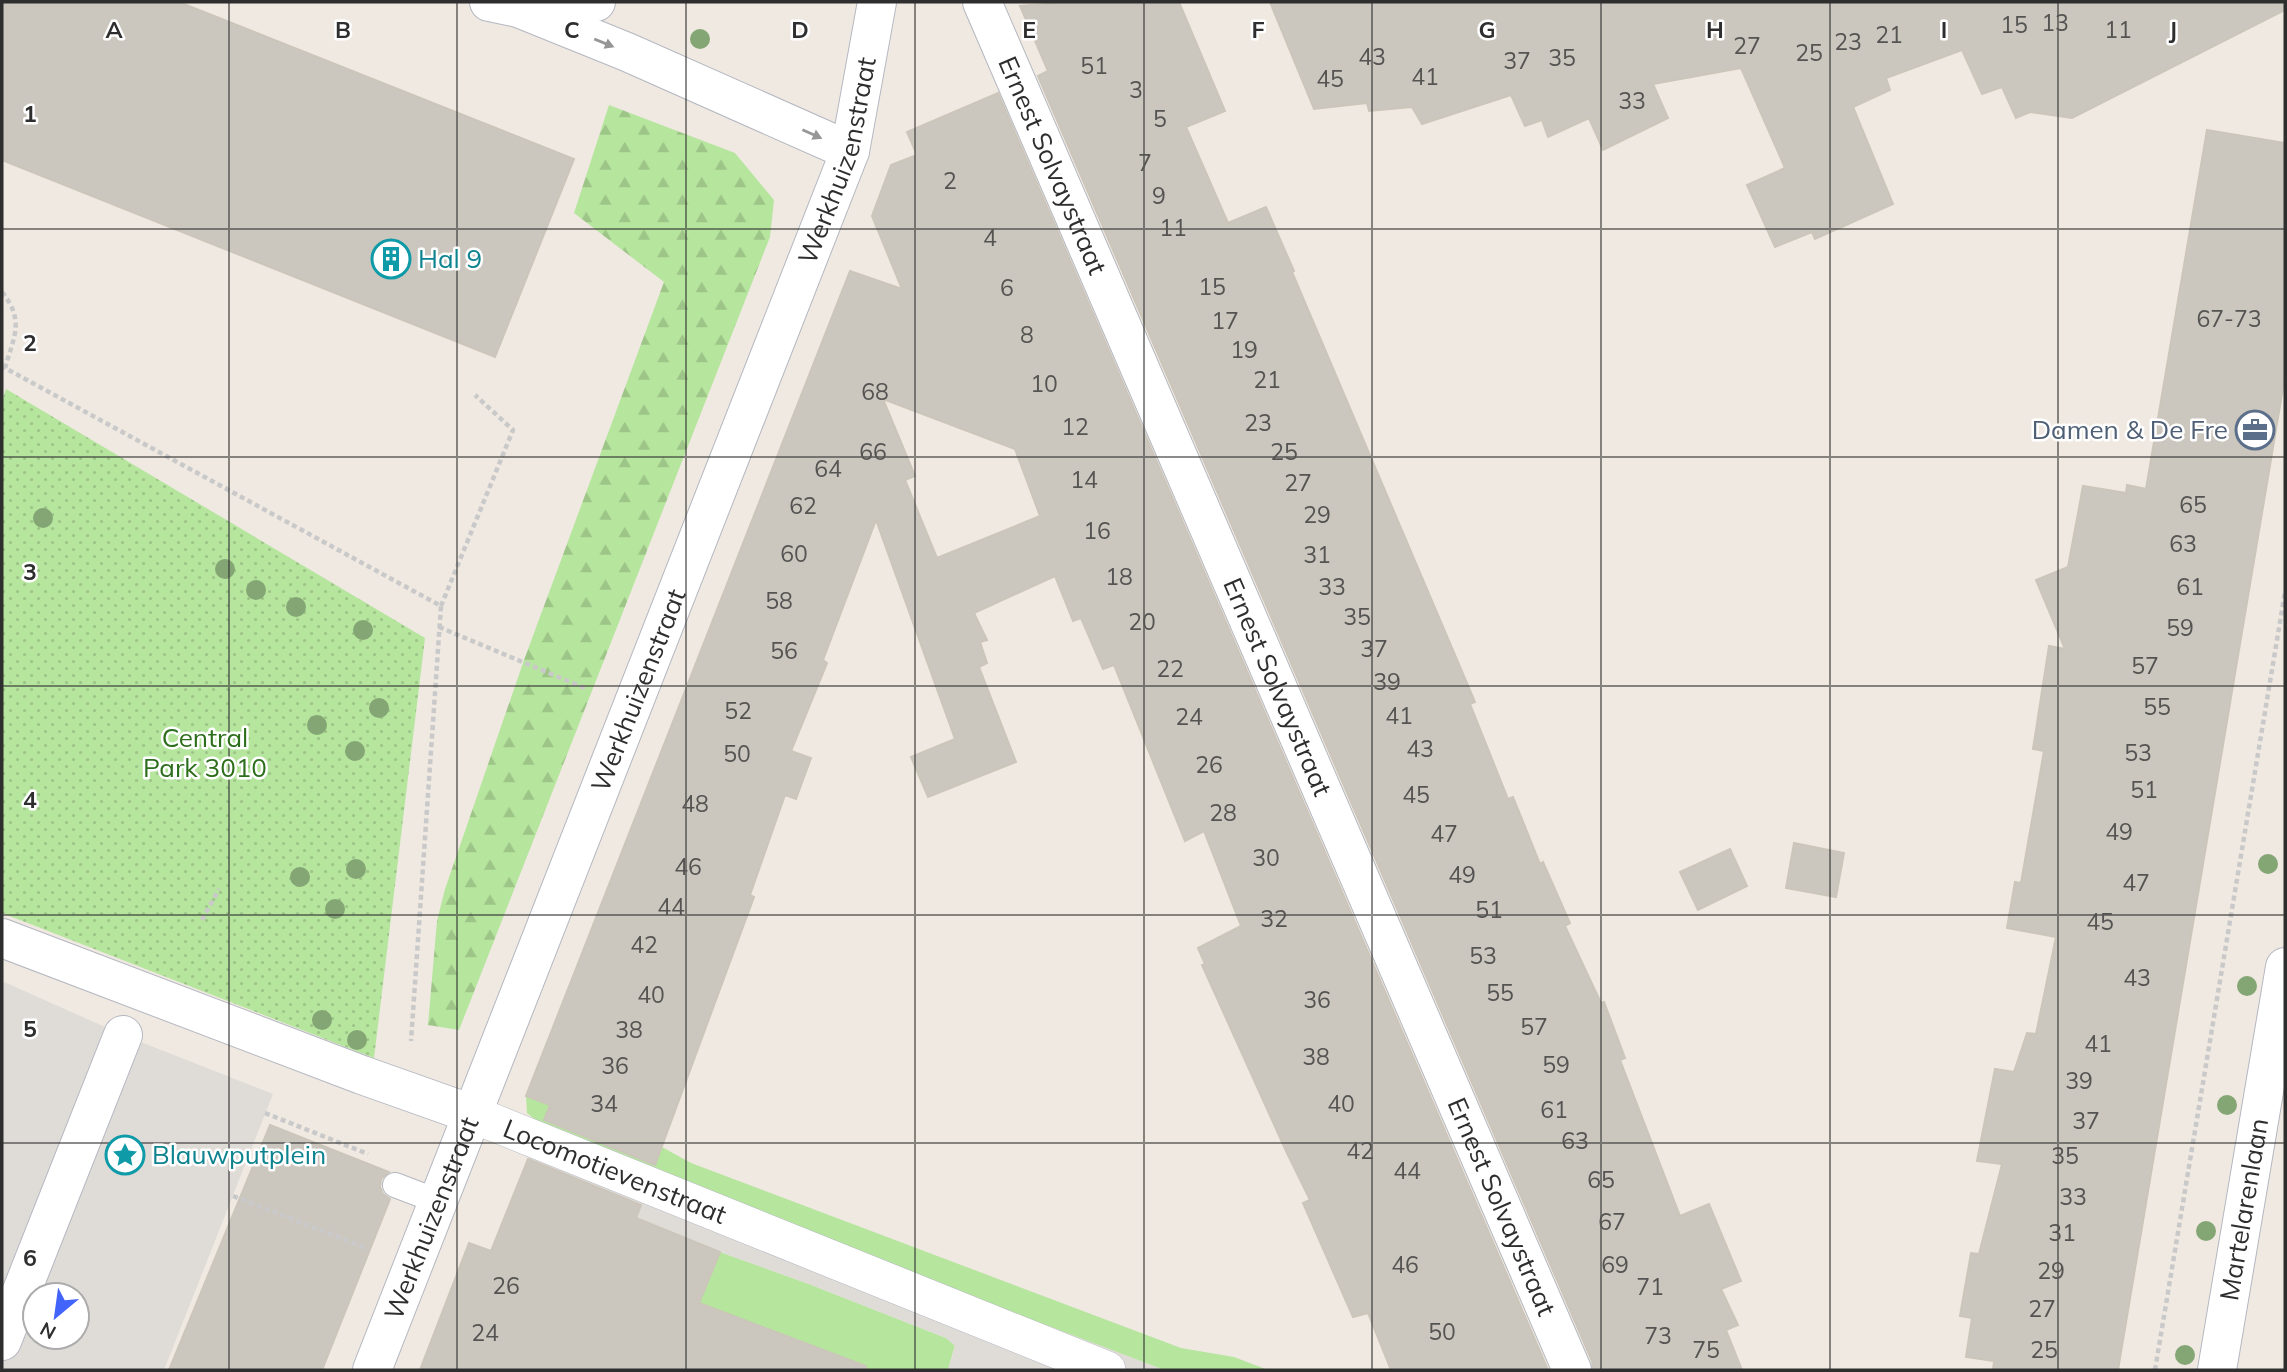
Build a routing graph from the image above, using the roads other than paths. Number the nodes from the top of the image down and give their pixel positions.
1 (596, 2) edge
2 (877, 2) edge
3 (982, 2) edge
4 (503, 5) edge
5 (850, 151) junction
6 (2, 938) edge
7 (2285, 967) edge
8 (123, 1035) dead end
9 (472, 1114) junction
10 (395, 1185) dead end
11 (438, 1201) junction
12 (2, 1341) edge
13 (372, 1370) edge
14 (1107, 1370) edge
15 (1572, 1370) edge
16 (2217, 1370) edge

1 - 4 street
2 - 5 street, Werkhuizenstraat
3 - 15 street, Ernest Solvaystraat
4 -> 5 street
5 - 9 street, Werkhuizenstraat
6 - 9 street, Locomotievenstraat
7 - 16 street, Martelarenlaan
8 - 12 street
9 - 11 street, Werkhuizenstraat
9 - 14 street, Locomotievenstraat
10 - 11 lane
11 - 13 street, Werkhuizenstraat

